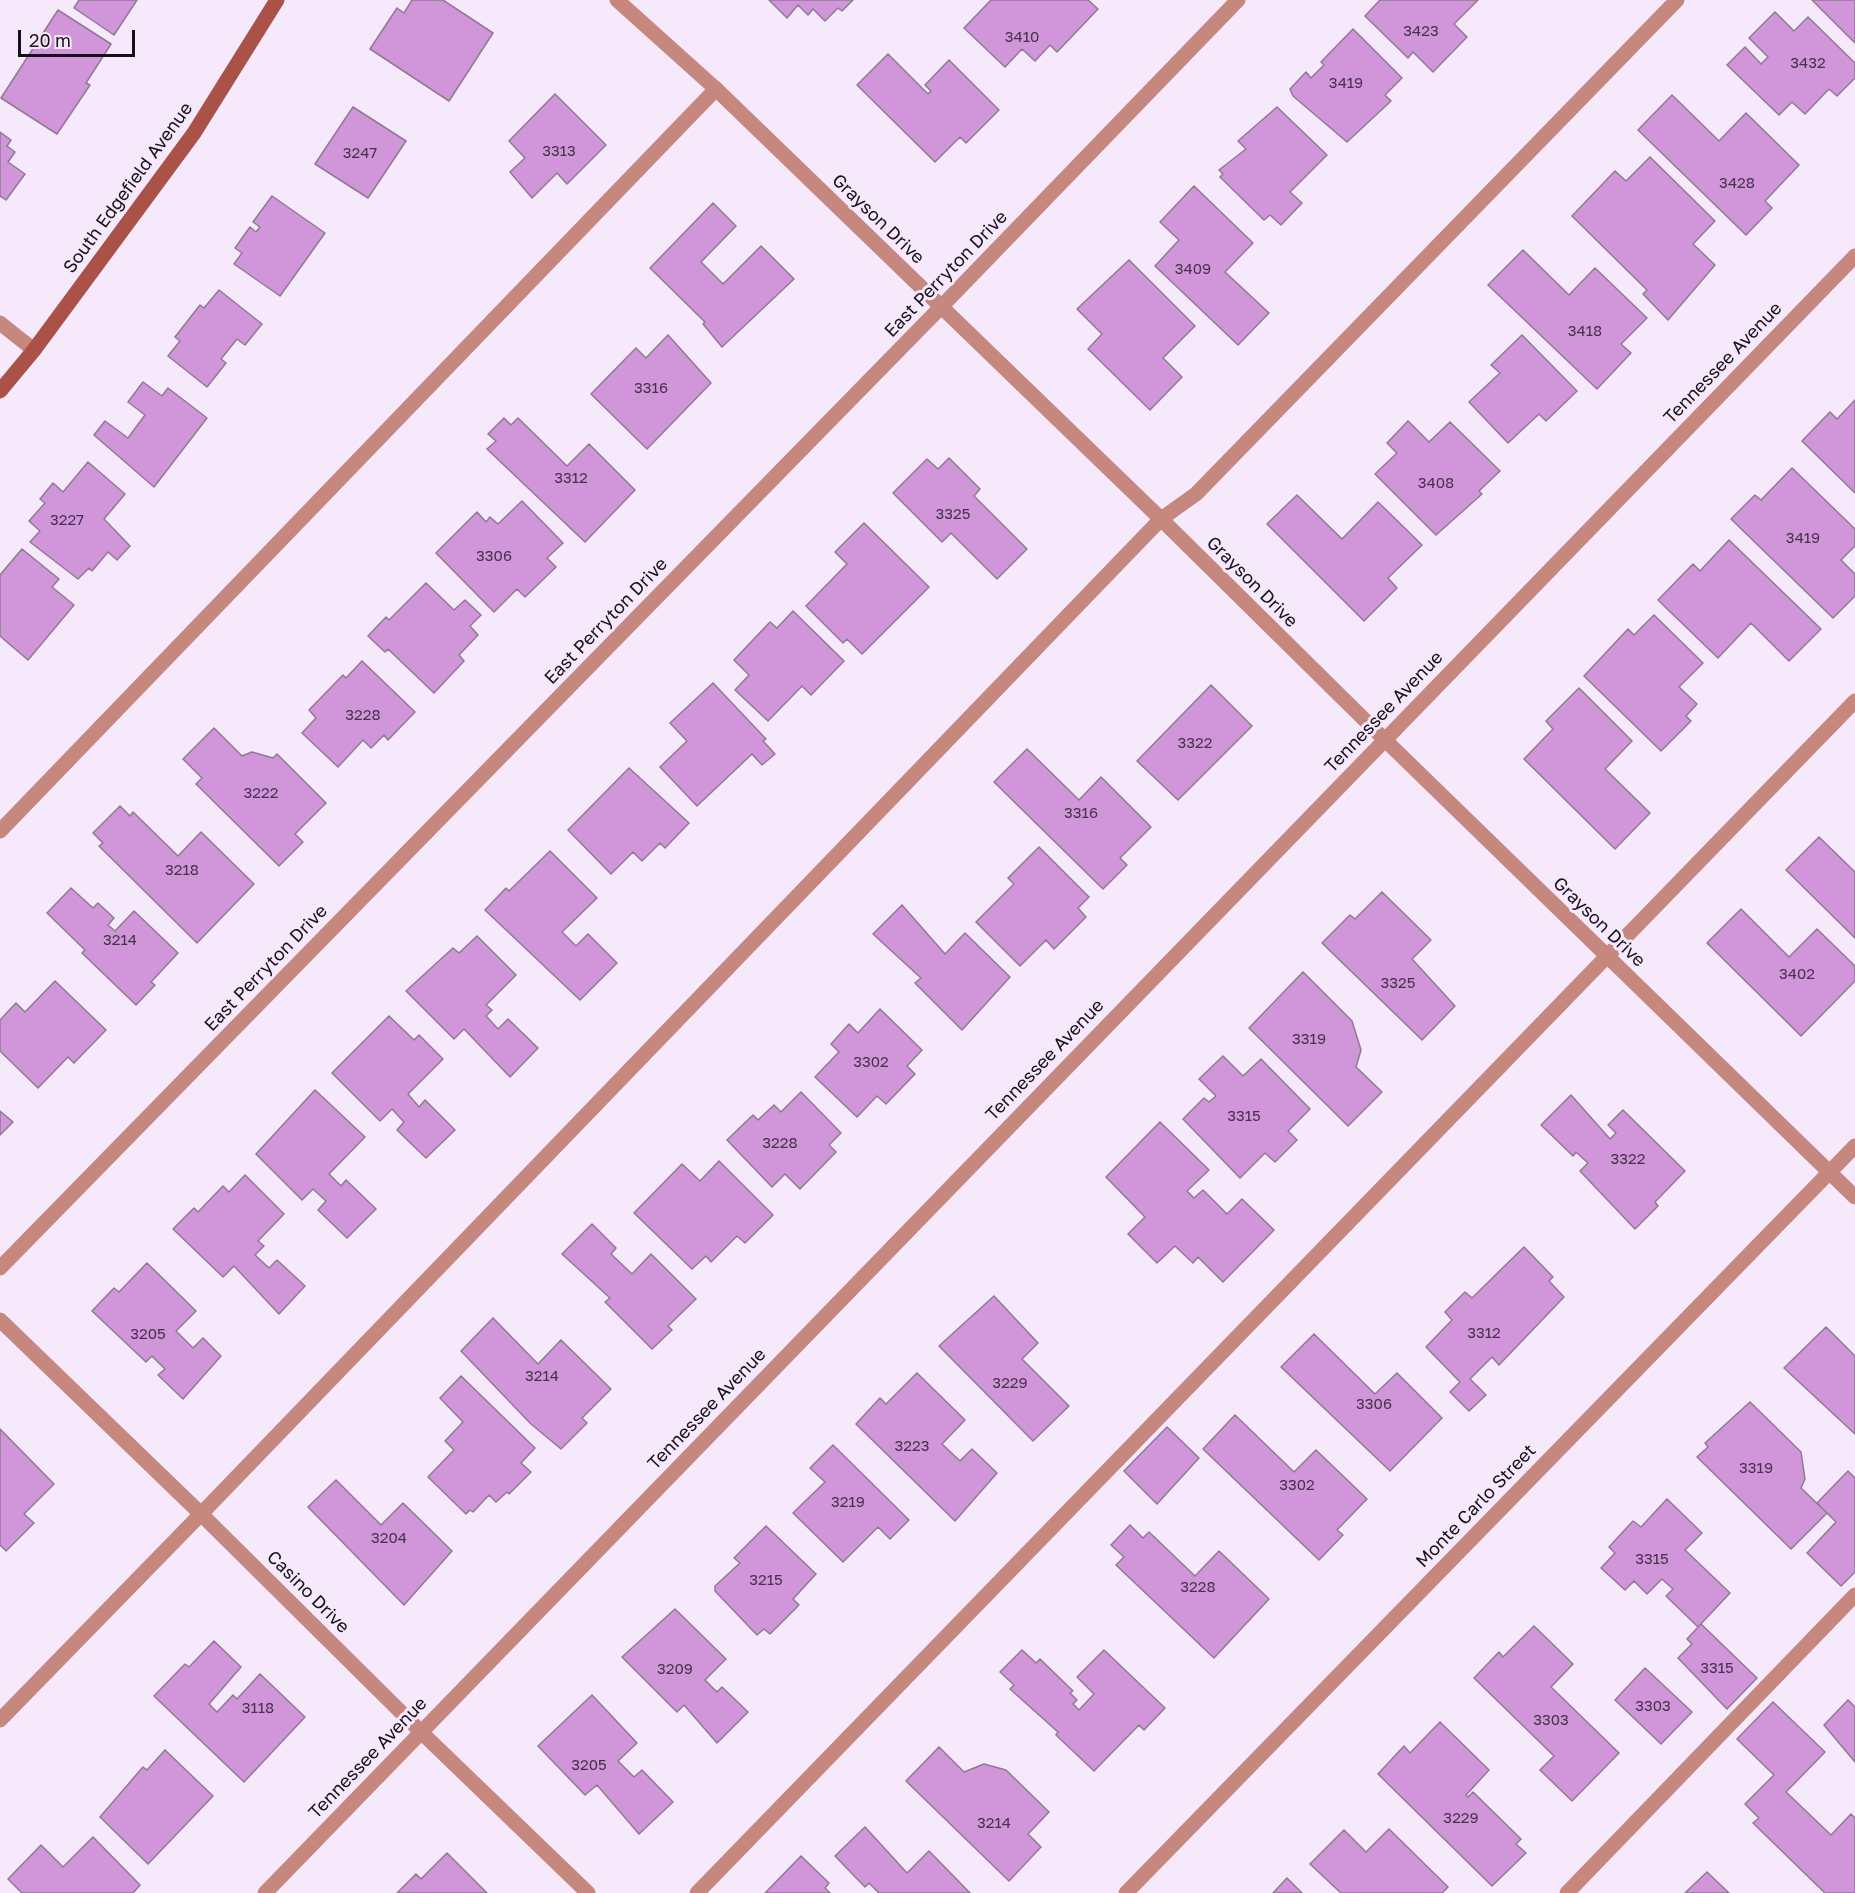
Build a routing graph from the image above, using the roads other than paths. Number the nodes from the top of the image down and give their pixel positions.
1 (277, 0) edge
2 (617, 0) edge
3 (1238, 0) edge
4 (1677, 0) edge
5 (716, 89) junction
6 (1855, 256) edge
7 (941, 307) junction
8 (0, 323) edge
9 (34, 350) junction
10 (0, 391) edge
11 (1161, 519) junction
12 (1855, 701) edge
13 (1384, 739) junction
14 (0, 831) edge
15 (1608, 957) junction
16 (1855, 1146) edge
17 (1829, 1172) junction
18 (1855, 1197) edge
19 (0, 1268) edge
20 (0, 1320) edge
21 (201, 1514) junction
22 (1855, 1596) edge
23 (0, 1720) edge
24 (421, 1732) junction
25 (265, 1893) edge
26 (588, 1893) edge
27 (698, 1893) edge
28 (1126, 1893) edge
29 (1568, 1893) edge

1 - 9 street, South Edgefield Avenue
2 - 5 street, Grayson Drive
3 - 7 street, East Perryton Drive
4 - 11 street
5 - 7 street, Grayson Drive
5 - 14 street
6 - 13 street, Tennessee Avenue
7 - 11 street, Grayson Drive
7 - 19 street, East Perryton Drive
8 - 9 street
9 - 10 street, South Edgefield Avenue
11 - 13 street, Grayson Drive
11 - 21 street
12 - 15 street
13 - 15 street, Grayson Drive
13 - 24 street, Tennessee Avenue
15 - 17 street, Grayson Drive
15 - 27 street
16 - 17 street, Monte Carlo Street
17 - 18 street, Grayson Drive
17 - 28 street, Monte Carlo Street
20 - 21 street, Casino Drive
21 - 23 street
21 - 24 street, Casino Drive
22 - 29 street
24 - 25 street, Tennessee Avenue
24 - 26 street, Casino Drive

